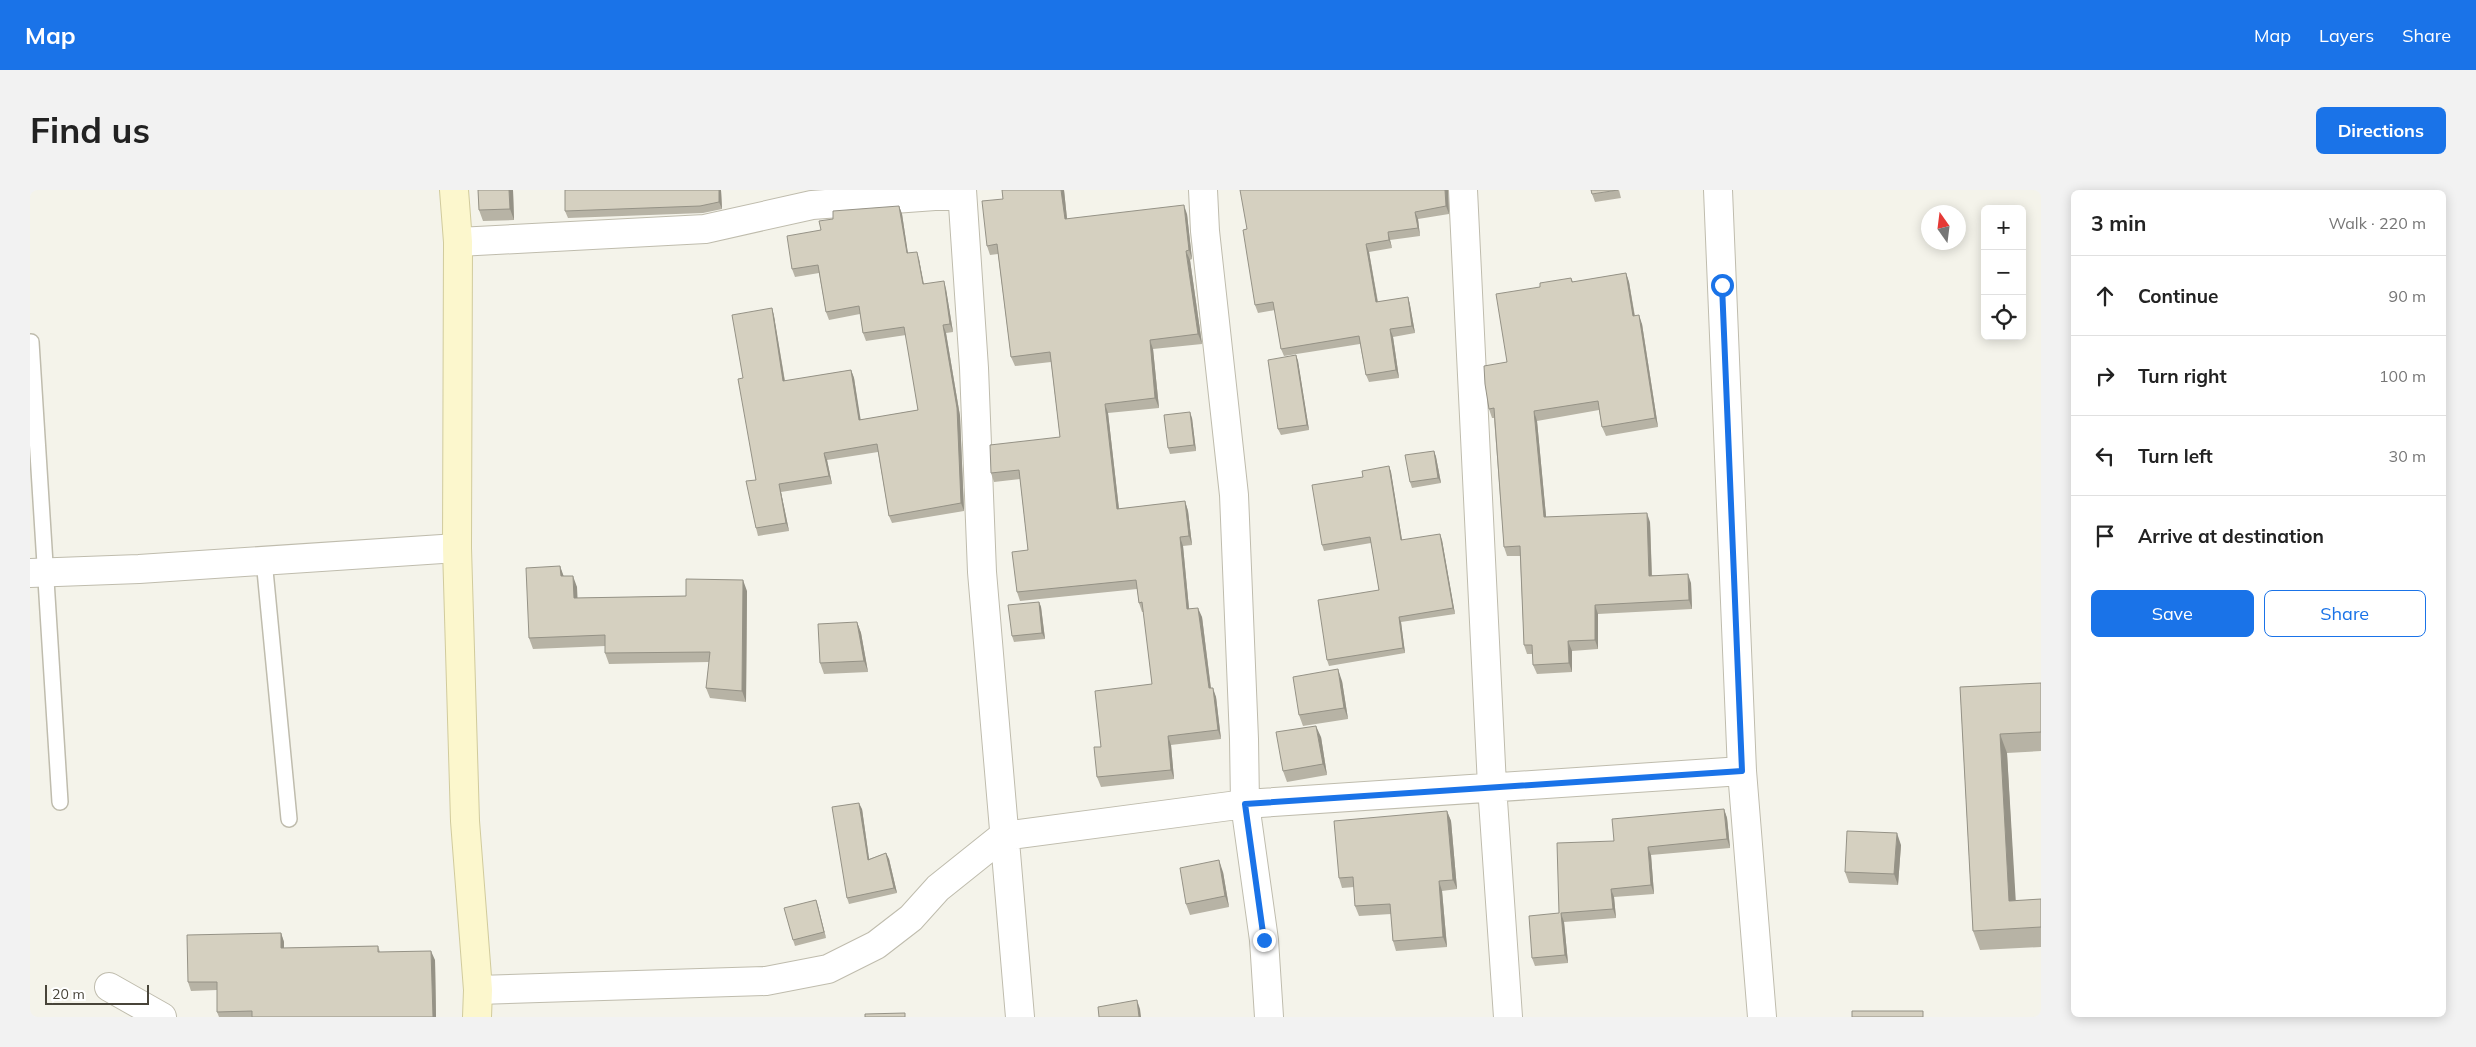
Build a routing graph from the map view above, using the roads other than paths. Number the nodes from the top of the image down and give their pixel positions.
1 (454, 190) edge
2 (1204, 190) edge
3 (1463, 190) edge
4 (1718, 190) edge
5 (962, 192) edge
6 (458, 242) junction
7 (31, 342) edge
8 (457, 548) junction
9 (264, 560) junction
10 (37, 573) edge
11 (1742, 771) junction
12 (1492, 786) junction
13 (60, 802) dead end
14 (1245, 804) junction
15 (289, 819) dead end
16 (1003, 836) junction
17 (109, 987) dead end
18 (478, 990) junction
19 (162, 1017) edge
20 (477, 1017) edge
21 (1020, 1017) edge
22 (1269, 1017) edge
23 (1508, 1017) edge
24 (1762, 1017) edge

1 - 6 street
2 - 14 street
3 - 12 street
4 - 11 street
5 - 6 street
5 - 16 street
6 - 8 street
7 - 10 lane
8 - 9 street
8 - 18 street
9 - 10 street
9 - 15 lane
10 - 13 lane
11 - 12 street
11 - 24 street
12 - 14 street
12 - 23 street
14 - 16 street
14 - 22 street
16 - 18 street
16 - 21 street
17 - 19 street
18 - 20 street

